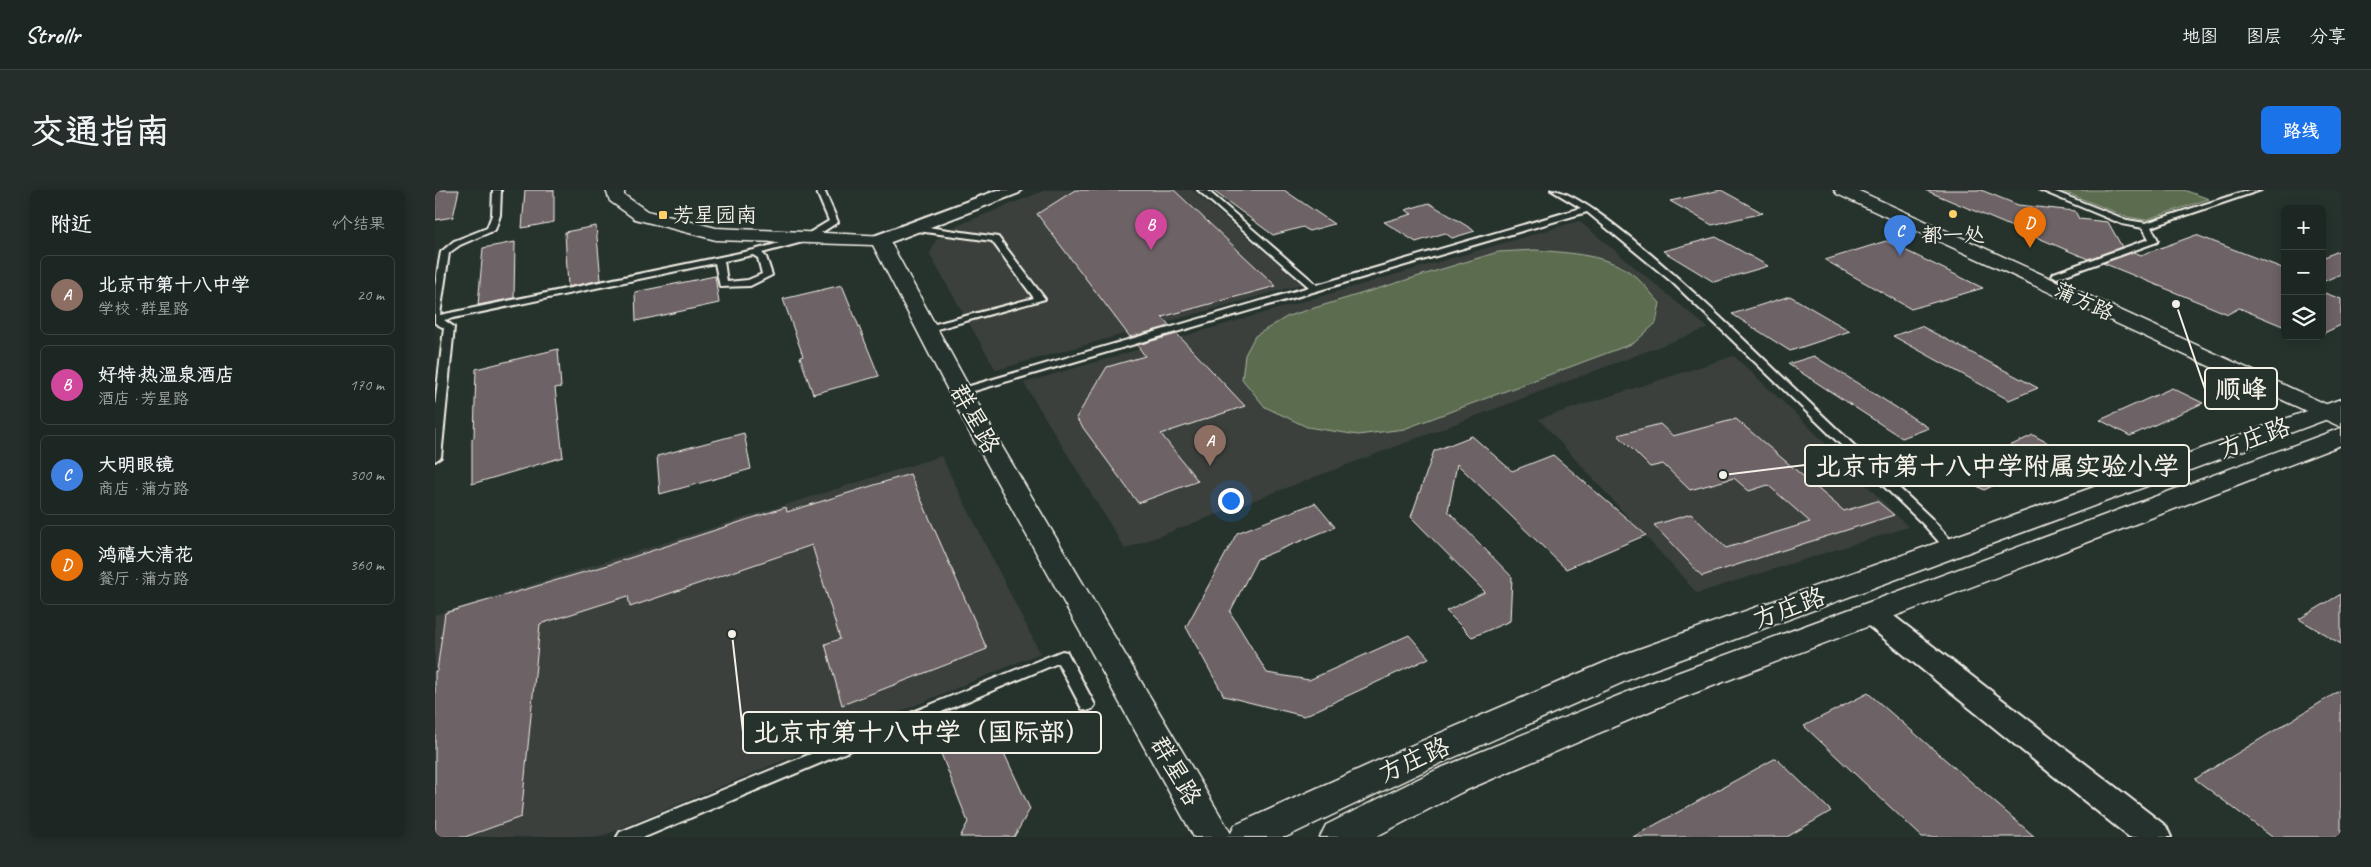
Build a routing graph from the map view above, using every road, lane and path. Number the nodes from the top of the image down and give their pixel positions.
1 (497, 190) edge
2 (615, 190) edge
3 (820, 190) edge
4 (1013, 190) edge
5 (1202, 190) edge
6 (1555, 190) edge
7 (1843, 190) edge
8 (1866, 190) edge
9 (2044, 190) edge
10 (2251, 190) edge
11 (1588, 210) junction
12 (2146, 226) junction
13 (913, 228) junction
14 (807, 238) junction
15 (880, 240) junction
16 (755, 252) junction
17 (719, 259) junction
18 (2057, 275) junction
19 (1316, 289) junction
20 (435, 318) edge
21 (927, 328) junction
22 (960, 392) junction
23 (2338, 415) edge
24 (435, 457) edge
25 (1952, 548) junction
26 (1871, 613) junction
27 (1087, 705) dead end
28 (626, 837) edge
29 (1214, 837) edge
30 (1248, 837) edge
31 (1339, 837) edge
32 (2154, 837) edge

1 - 20 lane
2 - 14 street
3 - 14 lane
4 - 13 street
5 - 19 lane
6 - 11 lane
7 - 23 street, 蒲方路
8 - 18 street, 蒲方路
9 - 12 lane
10 - 12 lane
11 - 19 lane
11 - 25 lane
12 - 18 lane
13 - 15 street
13 - 21 lane
14 - 15 street
14 - 16 lane
15 - 21 street, 群星路
16 - 17 lane
16 - 17 lane
17 - 20 lane
18 - 23 street, 蒲方路
19 - 22 lane
20 - 24 lane
21 - 22 street, 群星路
22 - 29 street, 群星路
23 - 25 street, 方庄路
23 - 26 street, 方庄路
25 - 30 street, 方庄路
26 - 31 street, 方庄路
26 - 32 street
27 - 28 lane

